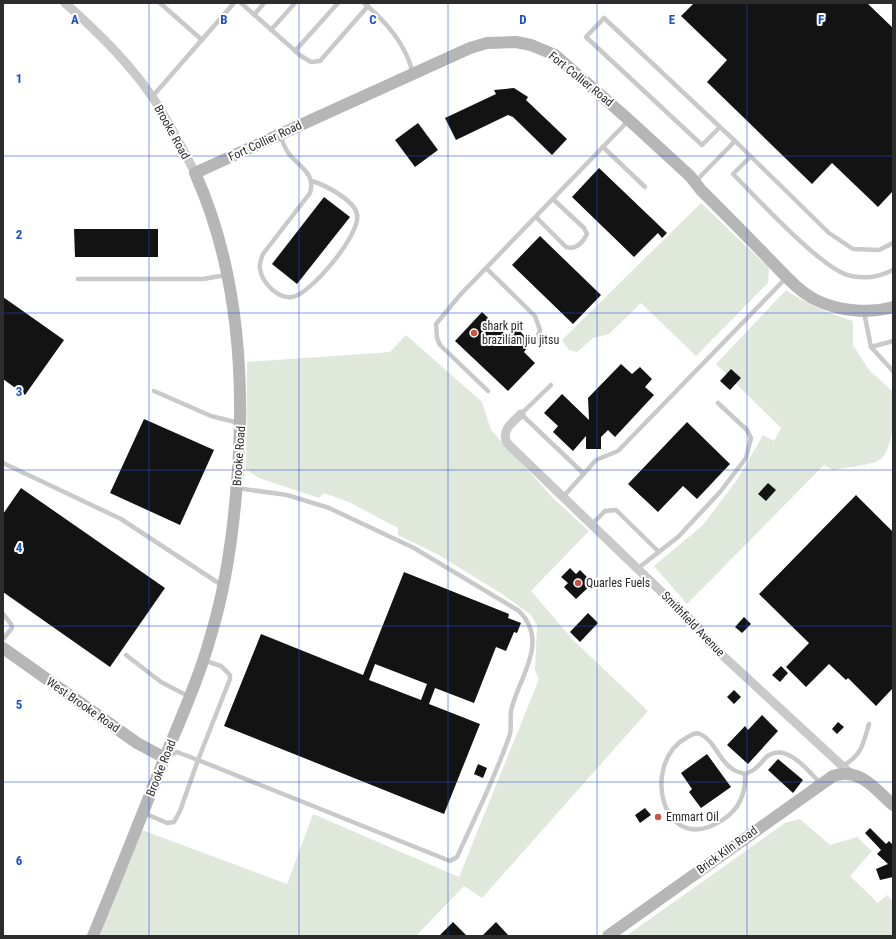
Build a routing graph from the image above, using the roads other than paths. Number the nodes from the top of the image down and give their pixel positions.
1 (65, 3) edge
2 (160, 3) edge
3 (234, 3) edge
4 (241, 3) edge
5 (264, 3) edge
6 (295, 3) edge
7 (338, 3) edge
8 (366, 5) edge
9 (254, 15) junction
10 (271, 30) junction
11 (202, 40) junction
12 (295, 51) junction
13 (413, 73) junction
14 (152, 97) junction
15 (629, 120) junction
16 (720, 127) junction
17 (280, 134) junction
18 (735, 141) junction
19 (603, 147) junction
20 (750, 157) junction
21 (195, 173) junction
22 (312, 181) junction
23 (695, 182) junction
24 (645, 187) dead end
25 (553, 199) junction
26 (536, 217) junction
27 (893, 243) edge
28 (487, 269) junction
29 (893, 270) edge
30 (227, 275) junction
31 (787, 277) junction
32 (78, 280) dead end
33 (893, 307) edge
34 (864, 310) junction
35 (893, 341) edge
36 (535, 344) dead end
37 (871, 347) junction
38 (893, 371) edge
39 (551, 385) dead end
40 (154, 391) dead end
41 (488, 391) dead end
42 (718, 403) dead end
43 (521, 414) junction
44 (241, 423) junction
45 (3, 463) edge
46 (584, 474) junction
47 (237, 488) junction
48 (563, 497) junction
49 (591, 525) junction
50 (659, 552) junction
51 (637, 569) junction
52 (223, 586) junction
53 (3, 614) edge
54 (3, 640) edge
55 (3, 648) edge
56 (126, 655) dead end
57 (204, 660) junction
58 (190, 697) junction
59 (870, 724) dead end
60 (165, 758) junction
61 (198, 760) junction
62 (846, 769) junction
63 (745, 774) junction
64 (821, 784) junction
65 (893, 805) edge
66 (143, 813) junction
67 (93, 936) edge
68 (608, 936) edge

1 - 14 street, Brooke Road
2 - 11 lane
3 - 11 lane
4 - 9 lane
5 - 9 lane
6 - 10 lane
7 - 12 lane
8 - 12 lane
8 - 13 lane
9 - 10 lane
10 - 12 lane
11 - 14 lane
13 - 15 street, Fort Collier Road
13 - 17 street, Fort Collier Road
14 - 21 street, Brooke Road
15 - 19 lane
15 - 23 street, Fort Collier Road
16 - 16 lane
16 - 18 lane
17 - 21 street, Fort Collier Road
17 - 22 lane
18 - 20 lane
18 - 23 lane
19 - 24 lane
19 - 25 lane
20 - 27 lane
20 - 29 lane
21 - 30 street, Brooke Road
22 - 22 lane
23 - 31 street, Fort Collier Road
25 - 26 lane
25 - 26 lane
26 - 28 lane
28 - 36 lane
28 - 41 lane
30 - 32 lane
30 - 44 street, Brooke Road
31 - 34 street, Fort Collier Road
31 - 46 lane
33 - 34 street, Fort Collier Road
34 - 37 lane
35 - 37 lane
37 - 38 lane
39 - 43 lane
40 - 44 lane
42 - 50 lane
43 - 46 lane
43 - 48 street, Smithfield Avenue
44 - 47 street, Brooke Road
45 - 52 lane
46 - 48 lane
47 - 52 street, Brooke Road
47 - 61 lane
48 - 49 street, Smithfield Avenue
49 - 50 lane
49 - 51 street, Smithfield Avenue
50 - 51 lane
51 - 62 street, Smithfield Avenue
52 - 57 street, Brooke Road
53 - 54 lane
55 - 60 street, West Brooke Road
56 - 58 lane
57 - 58 street, Brooke Road
57 - 61 lane
58 - 60 street, Brooke Road
59 - 62 lane
60 - 61 lane
60 - 66 street, Brooke Road
61 - 66 lane
62 - 64 street, Brick Kiln Road
62 - 65 street, Smithfield Avenue
63 - 63 lane
63 - 64 lane
64 - 68 street, Brick Kiln Road
66 - 67 street, Brooke Road

